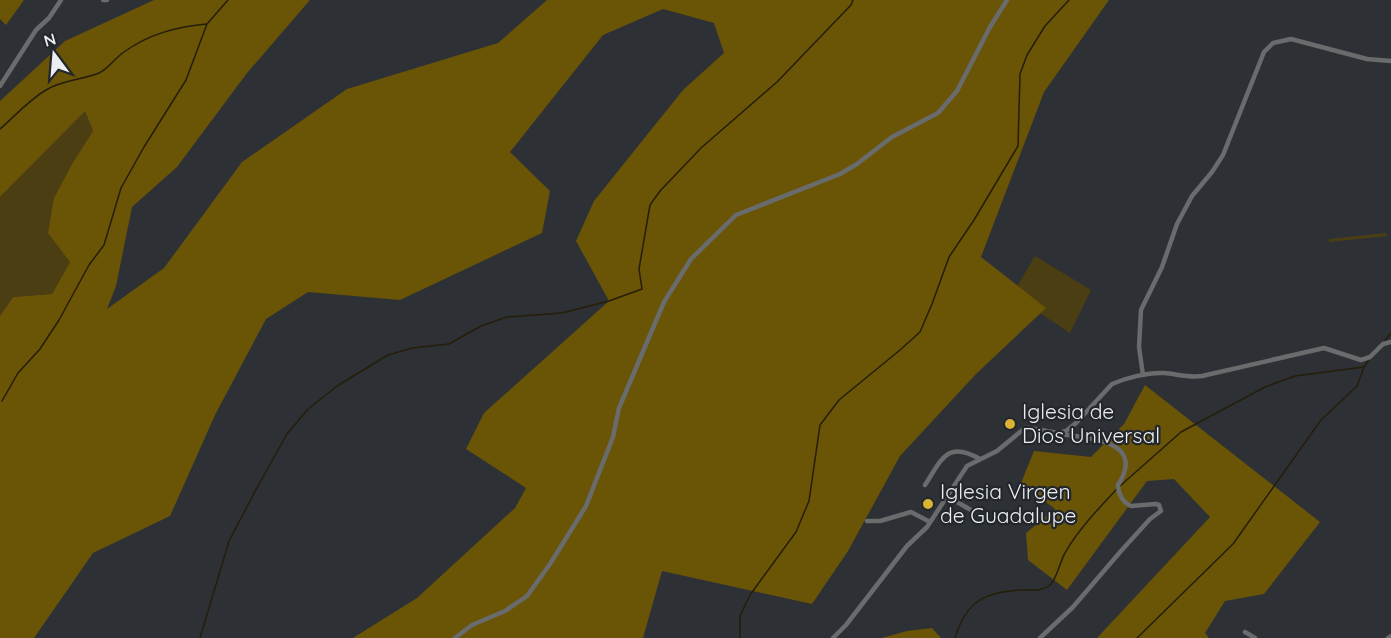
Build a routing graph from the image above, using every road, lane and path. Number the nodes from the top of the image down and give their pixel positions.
1 (61, 0) edge
2 (1007, 0) edge
3 (1391, 61) edge
4 (0, 86) edge
5 (1391, 342) edge
6 (1143, 375) junction
7 (1058, 433) junction
8 (980, 459) junction
9 (925, 484) dead end
10 (948, 497) junction
11 (971, 510) dead end
12 (867, 520) dead end
13 (930, 522) junction
14 (1245, 632) dead end
15 (455, 638) edge
16 (833, 638) edge
17 (1040, 638) edge
18 (1255, 638) edge

1 - 4 street
2 - 15 street
3 - 6 street
5 - 6 street
6 - 7 street
7 - 8 street
7 - 17 street
8 - 9 street
8 - 10 street
10 - 11 street
10 - 13 street
12 - 13 street
13 - 16 street
14 - 18 street

